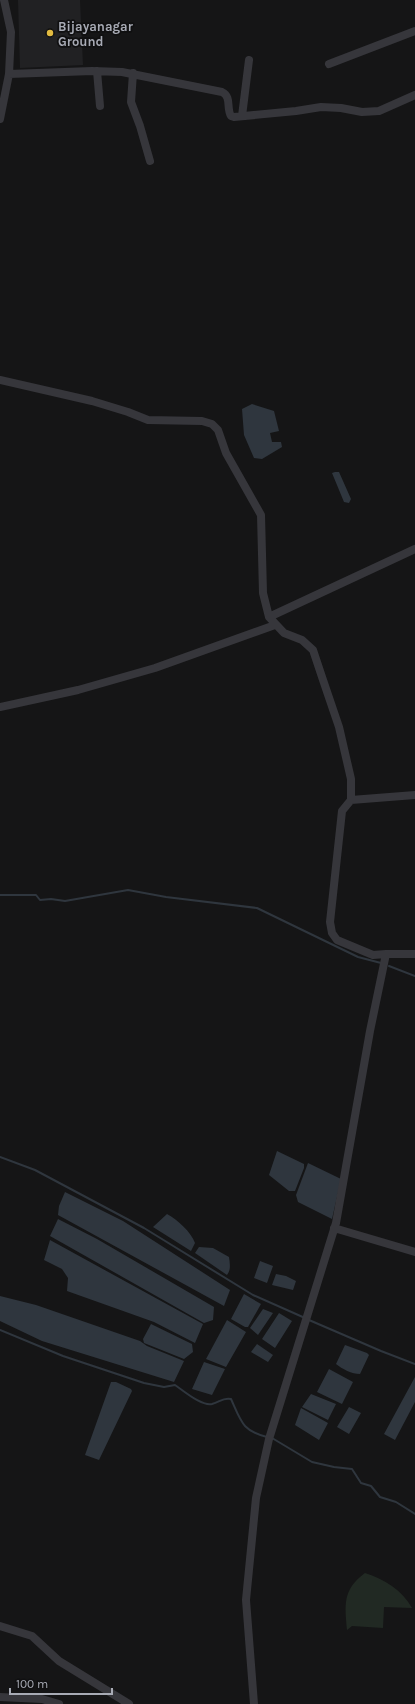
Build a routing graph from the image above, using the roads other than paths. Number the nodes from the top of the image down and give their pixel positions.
1 (4, 0) edge
2 (415, 31) edge
3 (249, 60) dead end
4 (329, 64) dead end
5 (97, 71) junction
6 (133, 73) junction
7 (9, 74) junction
8 (415, 95) edge
9 (100, 106) dead end
10 (242, 116) junction
11 (0, 119) edge
12 (150, 161) dead end
13 (0, 380) edge
14 (415, 549) edge
15 (269, 618) junction
16 (275, 625) junction
17 (0, 707) edge
18 (415, 795) edge
19 (351, 800) junction
20 (386, 954) junction
21 (415, 954) edge
22 (334, 1228) junction
23 (415, 1252) edge
24 (0, 1626) edge
25 (0, 1697) edge
26 (59, 1704) edge
27 (129, 1704) edge
28 (254, 1704) edge

1 - 7 street
2 - 4 street
3 - 10 street
5 - 6 street
5 - 7 street
5 - 9 street
6 - 10 street
6 - 12 street
7 - 11 street
8 - 10 street
13 - 15 street
14 - 15 street
15 - 16 street
16 - 17 street
16 - 19 street
18 - 19 street
19 - 20 street
20 - 21 street
20 - 22 street
22 - 23 street
22 - 28 street
24 - 27 street
25 - 26 street

